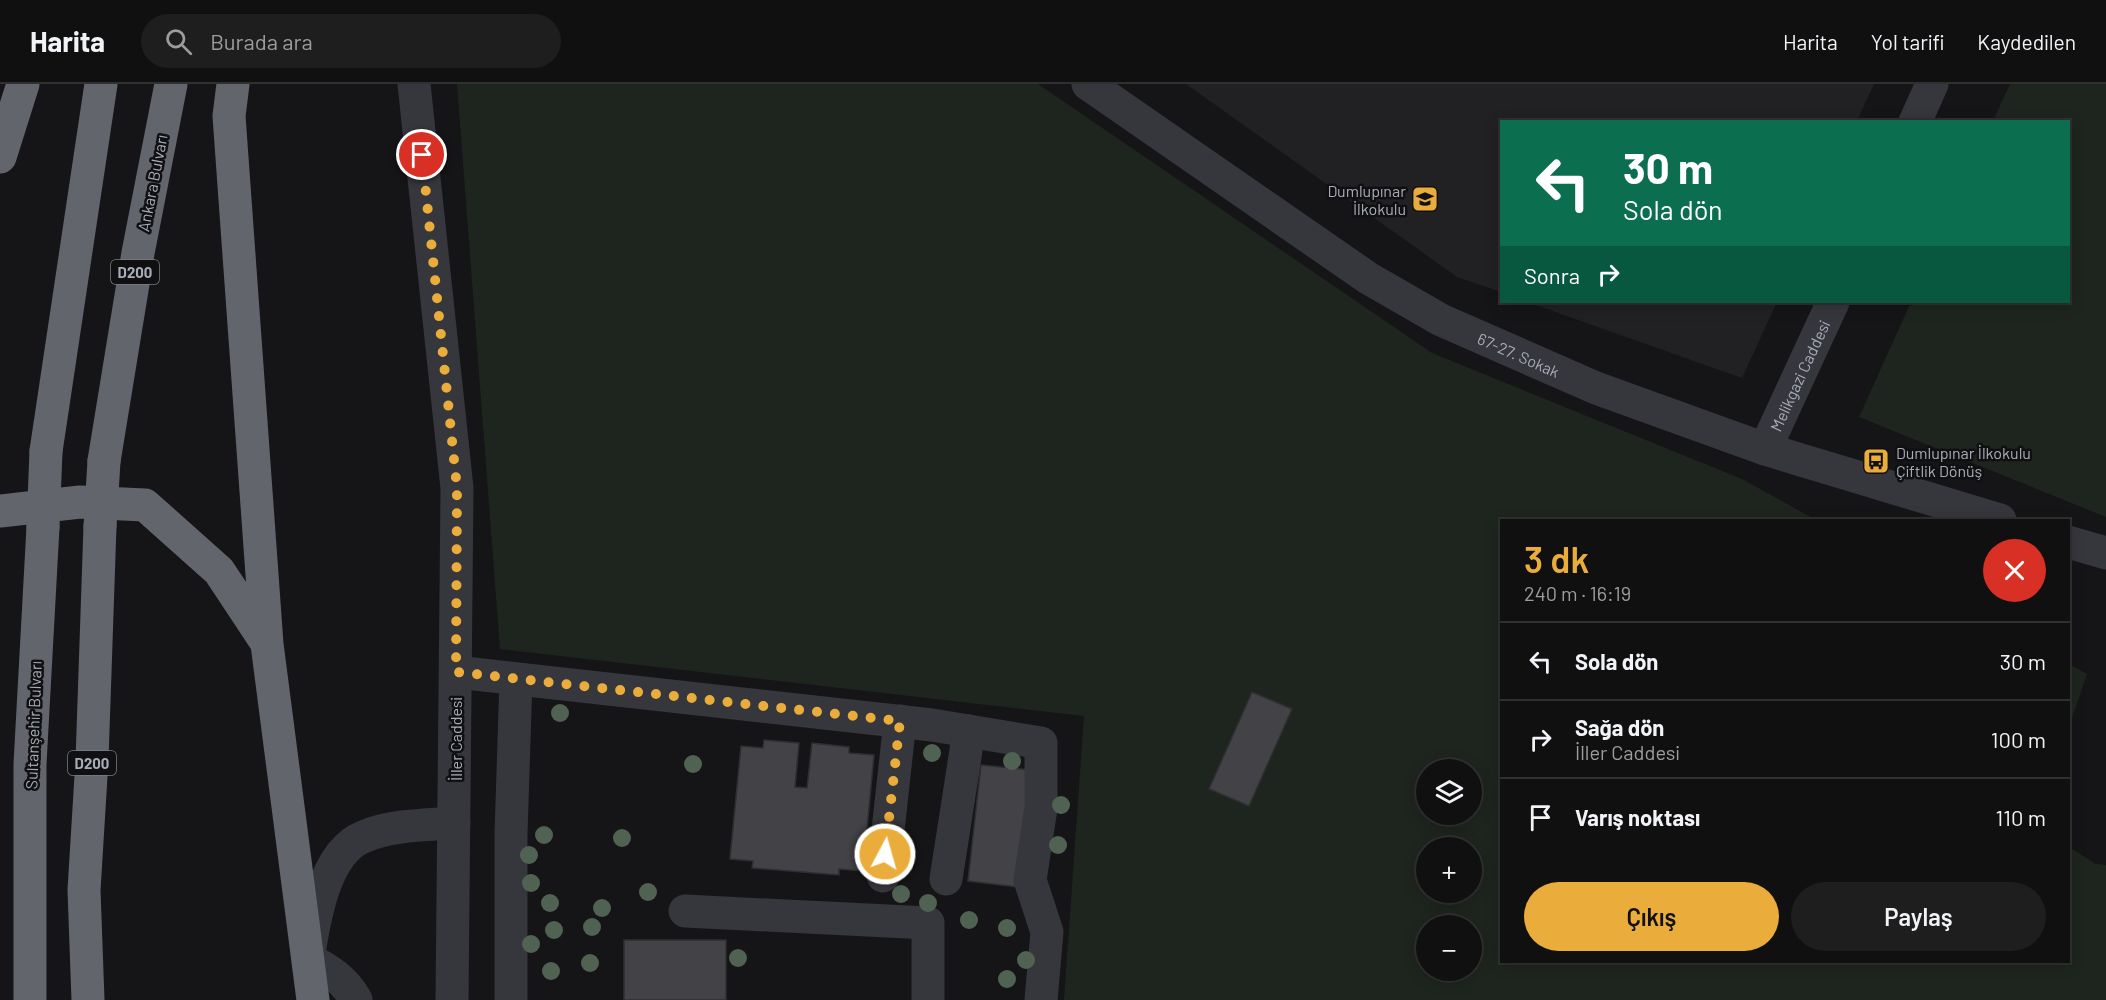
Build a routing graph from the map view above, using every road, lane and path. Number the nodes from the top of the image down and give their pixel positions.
1 (23, 84) edge
2 (101, 84) edge
3 (171, 84) edge
4 (233, 84) edge
5 (414, 84) edge
6 (1088, 84) edge
7 (1932, 84) edge
8 (1125, 94) edge
9 (1916, 120) edge
10 (0, 156) edge
11 (1833, 303) edge
12 (1766, 448) junction
13 (0, 511) edge
14 (1997, 519) edge
15 (2070, 543) edge
16 (2106, 553) edge
17 (267, 644) junction
18 (456, 672) junction
19 (516, 679) junction
20 (900, 721) junction
21 (969, 731) junction
22 (92, 760) junction
23 (454, 823) junction
24 (883, 876) dead end
25 (946, 879) dead end
26 (685, 911) dead end
27 (308, 959) junction
28 (30, 1000) edge
29 (88, 1000) edge
30 (111, 1000) edge
31 (313, 1000) edge
32 (356, 1000) edge
33 (452, 1000) edge
34 (512, 1000) edge
35 (928, 1000) edge
36 (1041, 1000) edge

1 - 10 highway
2 - 28 highway, Sultanşehir Bulvarı, bridge
3 - 22 highway, Ankara Bulvarı / D200, bridge
4 - 17 highway
5 - 18 street, İller Caddesi
6 - 8 street, 67-27. Sokak
7 - 9 street
8 - 12 street, 67-27. Sokak
11 - 12 street, Melikgazi Caddesi
12 - 14 street, 67-27. Sokak
13 - 17 highway
15 - 16 street
17 - 27 highway
18 - 19 street
18 - 23 street, İller Caddesi
19 - 20 street
19 - 34 street
20 - 21 street
20 - 24 street
21 - 25 street
21 - 36 street
22 - 29 highway, D200
22 - 30 highway
23 - 27 street
23 - 33 street, İller Caddesi
26 - 35 street
27 - 31 highway
27 - 32 street

